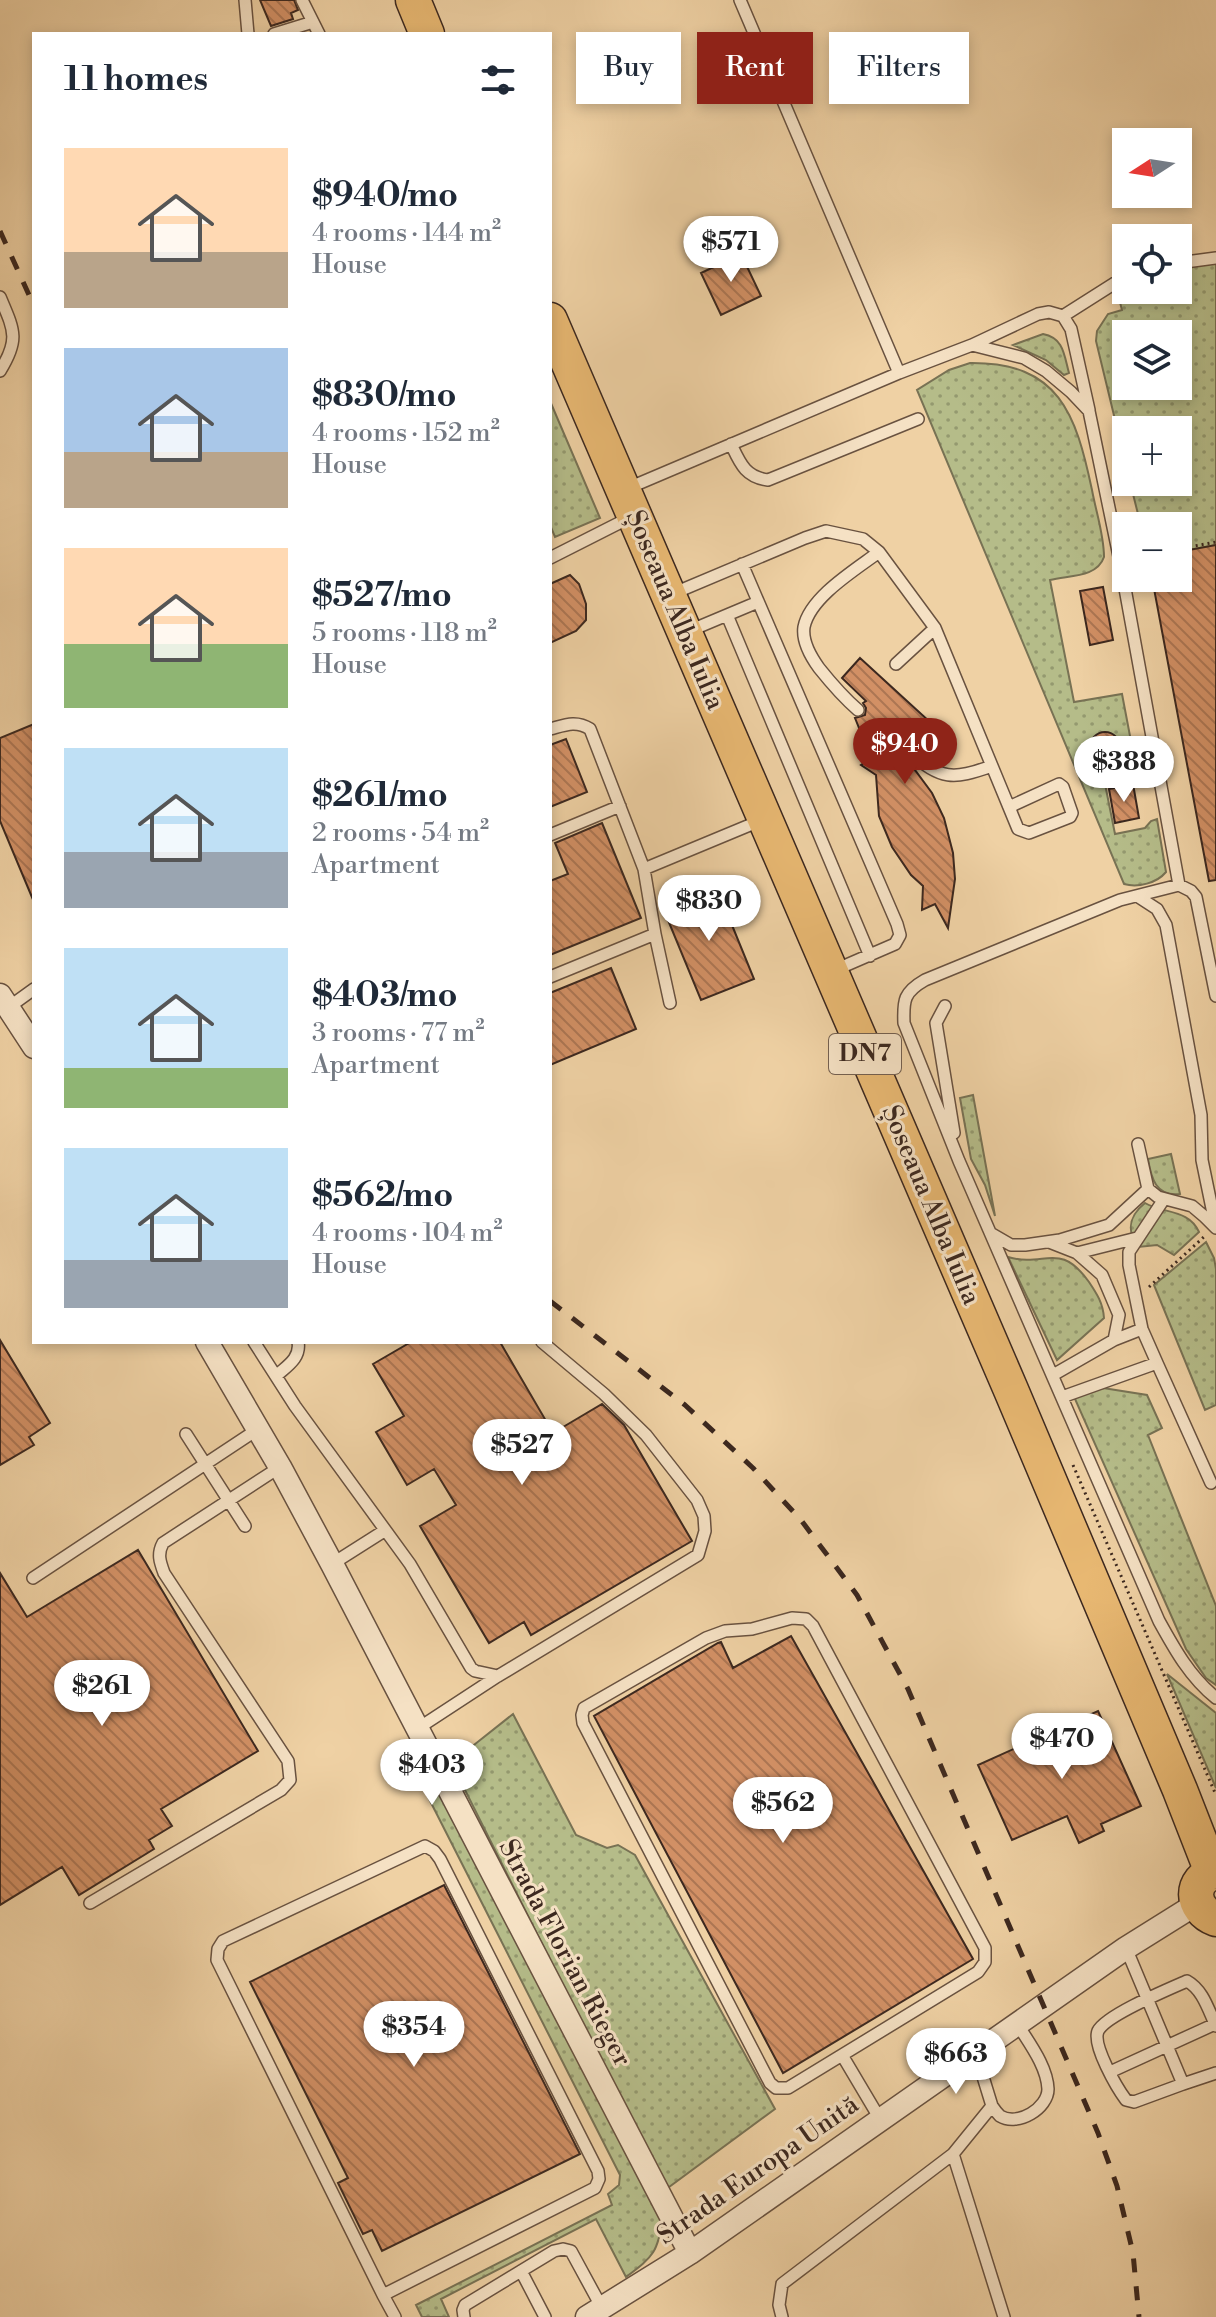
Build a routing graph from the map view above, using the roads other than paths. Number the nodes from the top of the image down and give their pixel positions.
1 (245, 0) edge
2 (302, 0) edge
3 (413, 0) edge
4 (740, 0) edge
5 (313, 22) junction
6 (248, 32) edge
7 (280, 32) edge
8 (318, 32) edge
9 (426, 32) edge
10 (1216, 258) edge
11 (1192, 261) edge
12 (1112, 285) edge
13 (0, 297) edge
14 (1063, 316) junction
15 (552, 325) edge
16 (972, 345) junction
17 (0, 371) edge
18 (899, 373) junction
19 (1089, 411) junction
20 (918, 419) dead end
21 (731, 444) junction
22 (628, 503) junction
23 (879, 552) junction
24 (552, 557) edge
25 (742, 564) junction
26 (668, 596) junction
27 (758, 602) junction
28 (727, 615) junction
29 (935, 628) junction
30 (684, 633) junction
31 (896, 664) dead end
32 (858, 710) dead end
33 (552, 728) edge
34 (909, 752) dead end
35 (992, 766) junction
36 (620, 806) junction
37 (1009, 807) junction
38 (764, 819) junction
39 (552, 834) edge
40 (644, 869) junction
41 (1179, 885) junction
42 (1137, 896) junction
43 (655, 934) junction
44 (870, 956) junction
45 (830, 972) junction
46 (552, 976) edge
47 (32, 990) edge
48 (1216, 996) edge
49 (5, 1001) edge
50 (670, 1003) dead end
51 (945, 1006) dead end
52 (32, 1044) edge
53 (1138, 1144) dead end
54 (959, 1161) junction
55 (1148, 1189) junction
56 (1164, 1199) junction
57 (1216, 1229) edge
58 (991, 1233) junction
59 (1137, 1238) junction
60 (1049, 1241) junction
61 (1077, 1253) junction
62 (1142, 1329) junction
63 (1114, 1340) junction
64 (208, 1344) edge
65 (255, 1344) edge
66 (298, 1344) edge
67 (544, 1344) edge
68 (1157, 1363) junction
69 (1053, 1375) junction
70 (276, 1376) junction
71 (1062, 1397) junction
72 (258, 1429) junction
73 (186, 1434) dead end
74 (207, 1465) junction
75 (280, 1467) junction
76 (1211, 1483) dead end
77 (230, 1499) junction
78 (245, 1526) dead end
79 (384, 1531) junction
80 (332, 1564) junction
81 (33, 1578) dead end
82 (498, 1676) junction
83 (1216, 1698) edge
84 (417, 1729) junction
85 (1214, 1872) edge
86 (90, 1903) dead end
87 (1207, 1911) edge
88 (1126, 1948) junction
89 (1147, 1999) junction
90 (1018, 2025) junction
91 (1216, 2025) edge
92 (1167, 2045) junction
93 (976, 2054) junction
94 (842, 2055) junction
95 (1110, 2072) junction
96 (1216, 2073) edge
97 (1183, 2084) junction
98 (992, 2106) junction
99 (880, 2119) junction
100 (953, 2154) junction
101 (690, 2253) junction
102 (521, 2271) junction
103 (383, 2295) junction
104 (595, 2312) edge
105 (395, 2317) edge
106 (464, 2317) edge
107 (545, 2317) edge
108 (782, 2317) edge
109 (1004, 2317) edge

1 - 6 lane
2 - 5 lane
3 - 9 main road
4 - 18 lane
5 - 7 lane
5 - 8 lane
10 - 11 lane
12 - 14 lane
13 - 17 lane
14 - 16 lane
14 - 19 lane
15 - 22 main road, Șoseaua Alba Iulia / DN7
16 - 18 lane
16 - 19 lane
18 - 21 lane
19 - 41 lane
20 - 21 lane
21 - 22 lane
22 - 24 lane
22 - 26 main road, Șoseaua Alba Iulia / DN7
23 - 25 lane
23 - 29 lane
23 - 32 lane
25 - 26 lane
25 - 27 lane
26 - 30 main road, Șoseaua Alba Iulia / DN7
27 - 28 lane
27 - 44 lane
28 - 30 lane
28 - 44 lane
29 - 31 lane
29 - 35 lane
30 - 38 main road, Șoseaua Alba Iulia / DN7
33 - 36 lane
34 - 35 lane
35 - 37 lane
36 - 39 lane
36 - 40 lane
37 - 37 lane
38 - 40 lane
38 - 45 main road, Șoseaua Alba Iulia / DN7
40 - 43 lane
41 - 42 lane
41 - 48 lane
42 - 54 lane
42 - 57 lane
43 - 46 lane
43 - 50 lane
44 - 45 lane
45 - 85 main road, Șoseaua Alba Iulia / DN7
47 - 49 lane
49 - 52 street
51 - 54 lane
53 - 55 lane
54 - 58 lane
55 - 56 lane
55 - 60 lane
56 - 57 lane
56 - 59 lane
58 - 60 lane
58 - 69 lane
59 - 61 lane
59 - 62 lane
60 - 61 lane
61 - 63 lane
62 - 63 lane
62 - 68 lane
63 - 69 lane
64 - 72 street, Strada Florian Rieger
65 - 70 lane
66 - 70 lane
67 - 82 lane
68 - 71 lane
68 - 76 lane
69 - 71 lane
70 - 79 lane
71 - 83 lane
72 - 74 lane
72 - 75 street, Strada Florian Rieger
73 - 74 lane
74 - 77 lane
74 - 81 lane
75 - 77 lane
75 - 80 street, Strada Florian Rieger
77 - 78 lane
77 - 86 lane
79 - 80 lane
79 - 82 lane
80 - 84 street, Strada Florian Rieger
82 - 84 lane
84 - 101 street, Strada Florian Rieger
85 - 87 main road, DN7
87 - 88 street, Strada Europa Unită
88 - 89 lane
88 - 90 street, Strada Europa Unită
89 - 91 lane
89 - 92 lane
89 - 95 lane
90 - 93 street, Strada Europa Unită
90 - 98 lane
91 - 92 lane
92 - 95 lane
92 - 97 lane
93 - 98 lane
93 - 99 street, Strada Europa Unită
94 - 94 lane
94 - 99 lane
95 - 97 lane
96 - 97 lane
98 - 100 lane
99 - 101 street, Strada Europa Unită
100 - 108 lane
100 - 109 lane
101 - 104 street, Strada Europa Unită
102 - 104 lane
102 - 106 lane
102 - 107 lane
103 - 103 lane
103 - 105 lane

